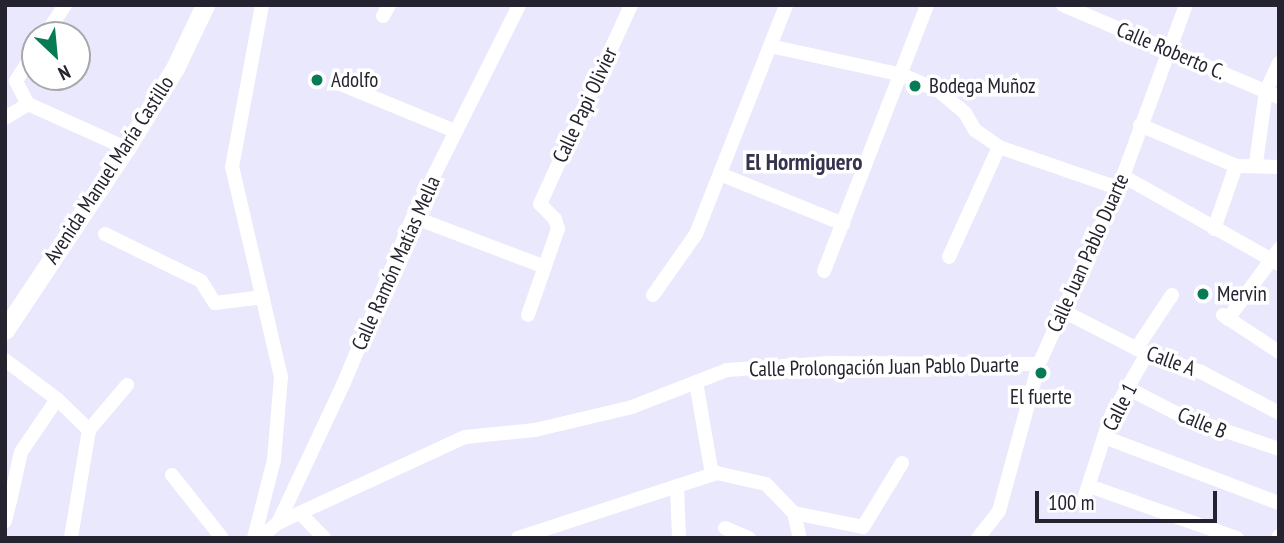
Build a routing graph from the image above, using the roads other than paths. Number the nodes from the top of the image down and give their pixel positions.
1 (65, 5) edge
2 (205, 5) edge
3 (262, 5) edge
4 (519, 5) edge
5 (631, 5) edge
6 (786, 5) edge
7 (927, 5) edge
8 (1063, 5) edge
9 (1186, 5) edge
10 (54, 21) edge
11 (770, 46) junction
12 (1167, 49) junction
13 (1279, 63) edge
14 (21, 73) edge
15 (903, 75) junction
16 (343, 86) dead end
17 (21, 91) edge
18 (21, 91) edge
19 (1273, 94) edge
20 (28, 104) junction
21 (5, 118) edge
22 (1140, 125) junction
23 (455, 131) junction
24 (999, 147) junction
25 (125, 148) junction
26 (1256, 163) junction
27 (1236, 166) junction
28 (1279, 167) edge
29 (720, 174) junction
30 (1120, 182) junction
31 (413, 217) junction
32 (843, 224) junction
33 (1214, 229) junction
34 (105, 234) dead end
35 (948, 257) dead end
36 (1276, 258) edge
37 (545, 267) junction
38 (824, 271) dead end
39 (653, 295) dead end
40 (1172, 295) dead end
41 (263, 297) junction
42 (1063, 311) junction
43 (528, 315) dead end
44 (5, 330) edge
45 (1142, 351) junction
46 (1279, 352) edge
47 (5, 360) edge
48 (1039, 364) junction
49 (696, 382) junction
50 (127, 385) dead end
51 (1129, 389) junction
52 (57, 399) junction
53 (1279, 413) edge
54 (89, 430) junction
55 (1104, 437) junction
56 (1279, 449) edge
57 (902, 463) dead end
58 (173, 475) dead end
59 (712, 475) junction
60 (677, 486) junction
61 (1089, 486) junction
62 (8, 495) edge
63 (1083, 502) dead end
64 (1279, 503) edge
65 (300, 513) junction
66 (794, 513) junction
67 (5, 521) edge
68 (278, 523) junction
69 (725, 528) dead end
70 (71, 538) edge
71 (222, 538) edge
72 (254, 538) edge
73 (260, 538) edge
74 (324, 538) edge
75 (519, 538) edge
76 (678, 538) edge
77 (749, 538) edge
78 (800, 538) edge
79 (978, 538) edge
80 (1237, 538) edge

1 - 10 street
2 - 25 street, Avenida Manuel María Castillo
3 - 41 street
4 - 23 street, Calle Ramón Matías Mella
5 - 37 street, Calle Papi Olivier
6 - 11 street
7 - 15 street
8 - 12 street, Calle Roberto C.
9 - 12 street, Calle Juan Pablo Duarte
11 - 15 street
11 - 29 street
12 - 19 street, Calle Roberto C.
12 - 22 street, Calle Juan Pablo Duarte
13 - 19 street
14 - 18 street
15 - 24 street
15 - 32 street
16 - 23 street
17 - 20 street
19 - 26 street
20 - 21 street
20 - 25 street
22 - 27 street
22 - 30 street, Calle Juan Pablo Duarte
23 - 31 street, Calle Ramón Matías Mella
24 - 30 street
24 - 35 street
25 - 44 street, Avenida Manuel María Castillo
26 - 27 street
26 - 28 street
27 - 33 street
29 - 32 street
29 - 39 street
30 - 33 street
30 - 42 street, Calle Juan Pablo Duarte
31 - 37 street
31 - 68 street, Calle Ramón Matías Mella
32 - 38 street
33 - 36 street
34 - 41 street
36 - 46 street
37 - 43 street
40 - 45 street, Calle 1
41 - 72 street
42 - 45 street, Calle A
42 - 48 street, Calle Juan Pablo Duarte
45 - 51 street, Calle 1
45 - 53 street, Calle A
47 - 52 street
48 - 49 street, Calle Prolongación Juan Pablo Duarte
48 - 79 street, Calle Juan Pablo Duarte
49 - 59 street
49 - 65 street, Calle Prolongación Juan Pablo Duarte
50 - 54 street
51 - 55 street, Calle 1
51 - 56 street, Calle B
52 - 54 street
52 - 62 street
54 - 70 street
55 - 61 street, Calle 1
55 - 64 street
57 - 66 street
58 - 71 street
59 - 60 street
59 - 66 street
60 - 75 street
60 - 76 street
61 - 63 street, Calle 1
61 - 80 street
62 - 67 street
65 - 68 street, Calle Prolongación Juan Pablo Duarte
65 - 74 street
66 - 78 street
68 - 73 street, Calle Prolongación Juan Pablo Duarte
69 - 77 street

